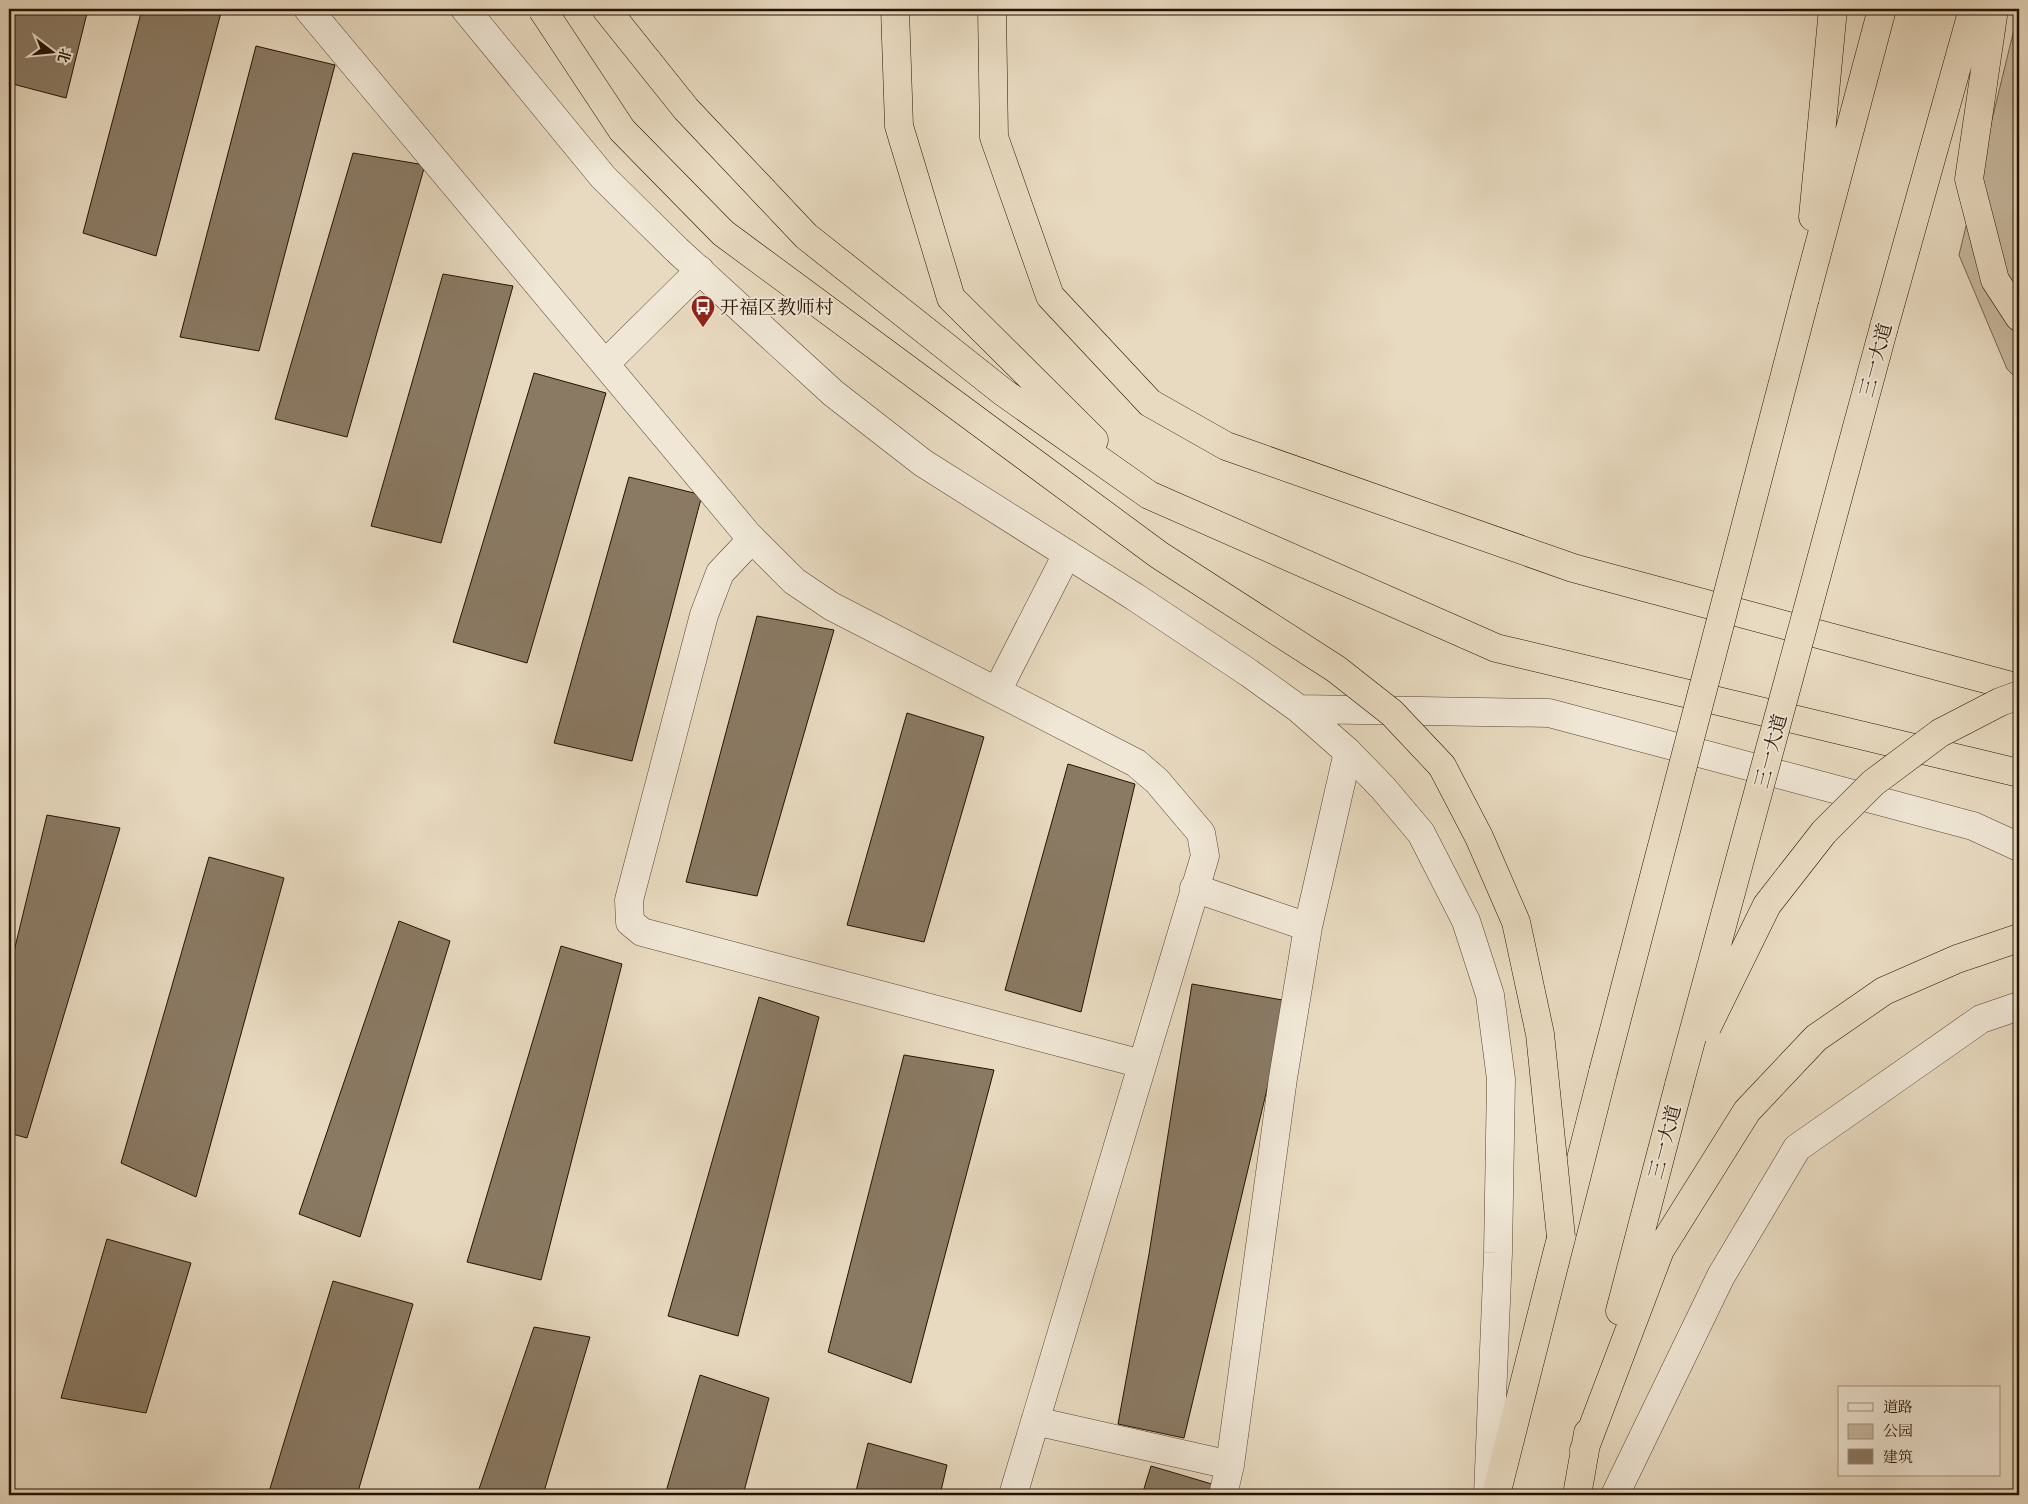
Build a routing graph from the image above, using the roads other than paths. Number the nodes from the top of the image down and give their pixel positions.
1 (308, 9) edge
2 (465, 9) edge
3 (542, 9) edge
4 (606, 9) edge
5 (895, 9) edge
6 (992, 9) edge
7 (1833, 9) edge
8 (1882, 9) edge
9 (1973, 9) edge
10 (1994, 9) edge
11 (700, 270) junction
12 (1805, 298) junction
13 (2019, 317) edge
14 (605, 364) junction
15 (1150, 494) junction
16 (752, 539) junction
17 (1067, 554) junction
18 (2019, 688) edge
19 (997, 691) junction
20 (2019, 695) edge
21 (1299, 709) junction
22 (1348, 752) junction
23 (2019, 773) edge
24 (2019, 847) edge
25 (1194, 888) junction
26 (1308, 927) junction
27 (2019, 938) edge
28 (2019, 1006) edge
29 (1142, 1064) junction
30 (1679, 1085) junction
31 (1562, 1237) junction
32 (1035, 1421) junction
33 (1584, 1450) junction
34 (1230, 1465) junction
35 (1013, 1495) edge
36 (1223, 1495) edge
37 (1488, 1495) edge
38 (1496, 1495) edge
39 (1577, 1495) edge
40 (1615, 1495) edge

1 - 14 street
2 - 11 street
3 - 31 highway, bridge
4 - 15 highway
5 - 15 highway
6 - 18 highway
7 - 12 highway
8 - 12 highway
9 - 30 highway, 三一大道, bridge
10 - 13 highway
11 - 14 street
11 - 17 street
12 - 31 highway, bridge
14 - 16 street
15 - 23 highway
16 - 19 street
16 - 29 street
17 - 19 street
17 - 21 street
19 - 25 street
20 - 30 highway, bridge
21 - 22 street
21 - 24 street
22 - 26 street
22 - 37 street
25 - 26 street
25 - 29 street
26 - 34 street
27 - 33 highway
28 - 40 street
29 - 32 street
30 - 33 highway, 三一大道
31 - 38 highway
32 - 34 street
32 - 35 street
33 - 39 highway, 三一大道
34 - 36 street

